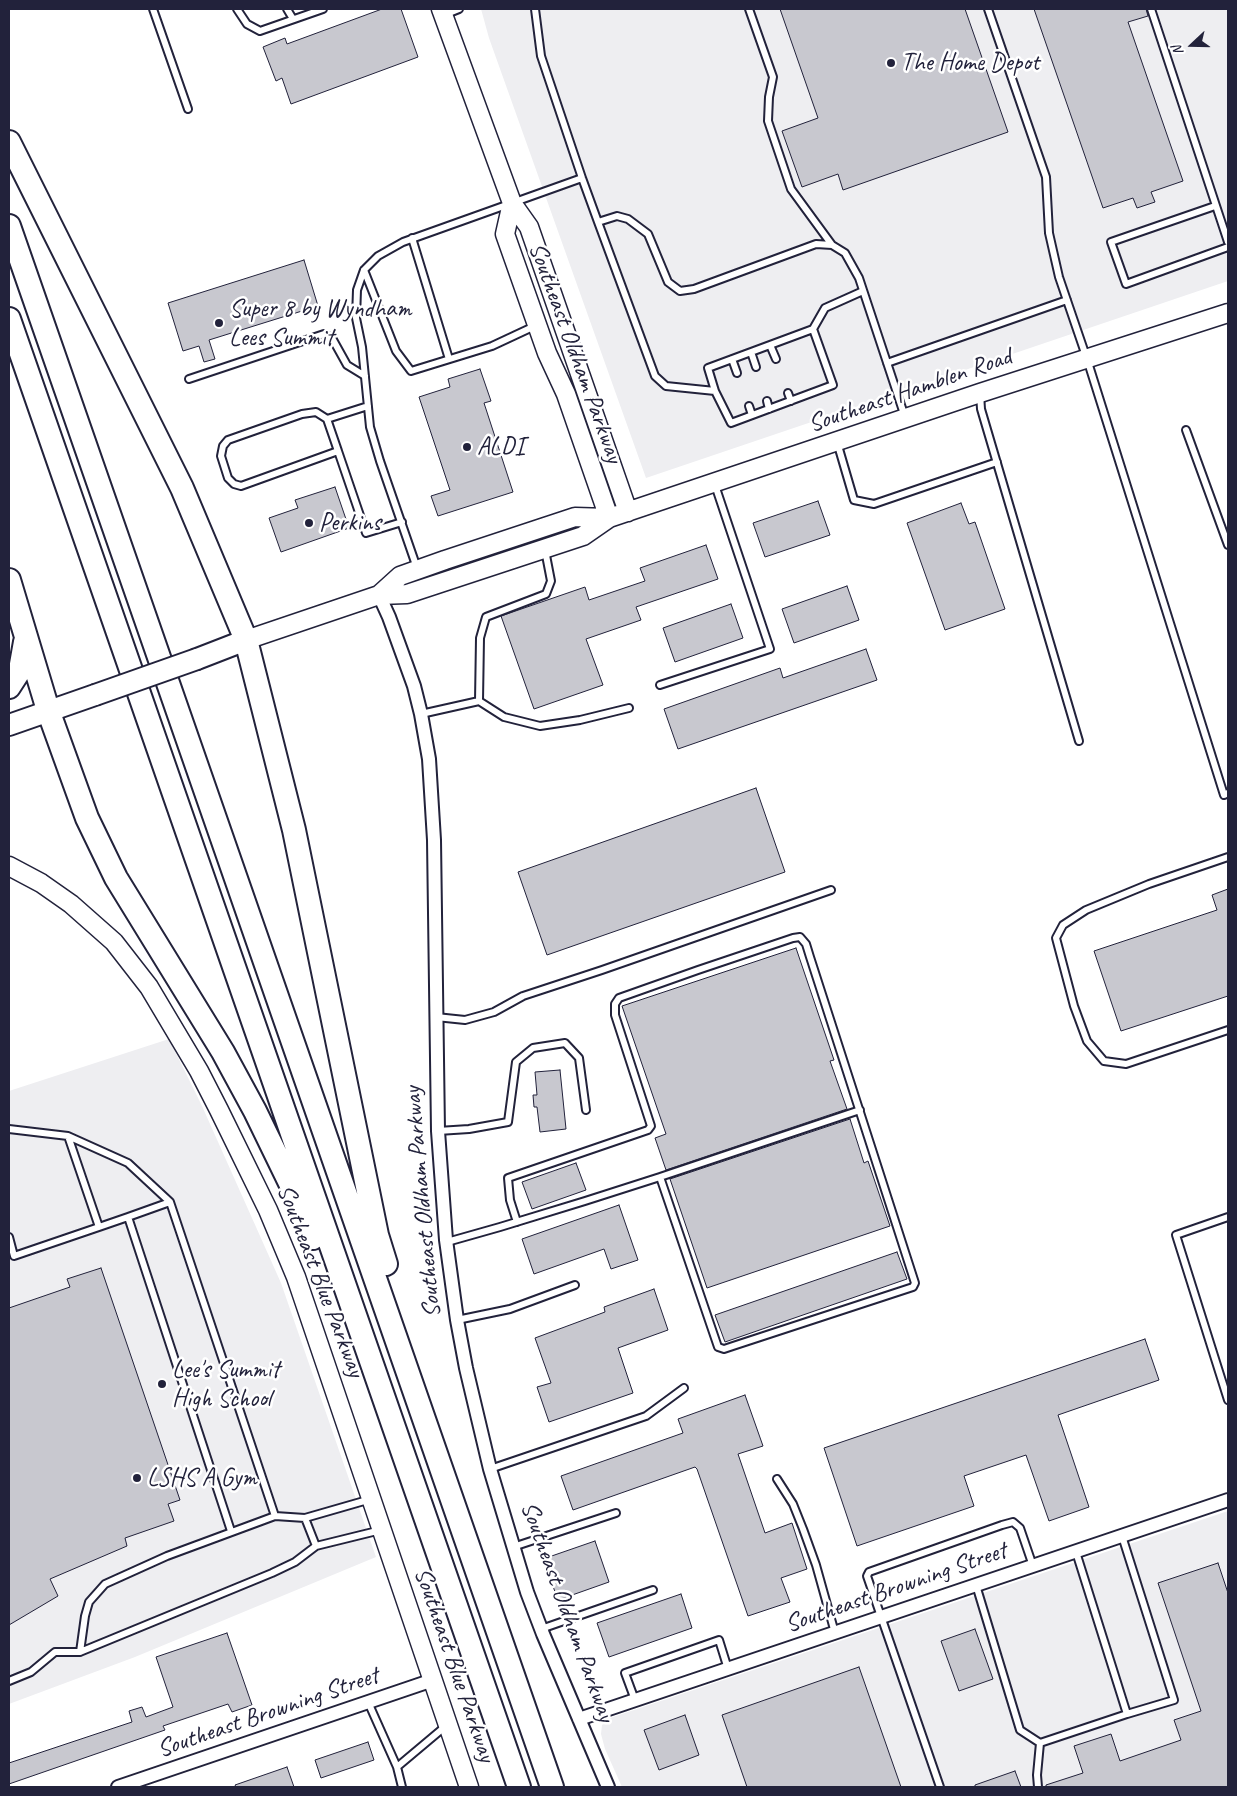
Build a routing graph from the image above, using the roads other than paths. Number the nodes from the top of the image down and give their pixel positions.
1 (153, 9) edge
2 (236, 9) edge
3 (287, 9) edge
4 (323, 9) edge
5 (535, 9) edge
6 (749, 9) edge
7 (988, 9) edge
8 (1151, 9) edge
9 (448, 11) edge
10 (293, 19) junction
11 (188, 109) dead end
12 (9, 142) edge
13 (582, 178) junction
14 (512, 203) junction
15 (1216, 206) junction
16 (598, 222) junction
17 (9, 226) edge
18 (412, 238) junction
19 (1228, 242) edge
20 (832, 245) junction
21 (1228, 247) edge
22 (364, 270) junction
23 (863, 291) junction
24 (1067, 300) junction
25 (1228, 313) edge
26 (9, 319) edge
27 (537, 325) junction
28 (813, 329) junction
29 (770, 345) junction
30 (751, 352) junction
31 (449, 359) junction
32 (732, 359) junction
33 (1087, 359) junction
34 (776, 360) dead end
35 (887, 362) junction
36 (756, 367) dead end
37 (737, 373) dead end
38 (364, 376) junction
39 (189, 379) dead end
40 (714, 391) junction
41 (980, 392) junction
42 (788, 393) dead end
43 (767, 401) dead end
44 (791, 401) junction
45 (368, 406) junction
46 (749, 406) dead end
47 (769, 409) junction
48 (752, 415) junction
49 (905, 418) junction
50 (327, 420) junction
51 (1186, 430) dead end
52 (837, 442) junction
53 (338, 451) junction
54 (997, 462) junction
55 (714, 484) junction
56 (628, 512) junction
57 (609, 518) junction
58 (402, 522) junction
59 (1228, 545) edge
60 (545, 548) junction
61 (418, 569) junction
62 (9, 580) edge
63 (379, 595) junction
64 (26, 636) junction
65 (246, 640) junction
66 (660, 685) dead end
67 (9, 688) edge
68 (479, 701) junction
69 (629, 708) dead end
70 (48, 710) junction
71 (421, 714) junction
72 (9, 724) edge
73 (1079, 741) dead end
74 (1228, 793) edge
75 (1228, 857) edge
76 (9, 866) edge
77 (831, 890) dead end
78 (436, 1017) junction
79 (1228, 1030) edge
80 (586, 1110) dead end
81 (860, 1110) junction
82 (9, 1129) edge
83 (438, 1131) junction
84 (68, 1136) junction
85 (660, 1177) junction
86 (170, 1202) junction
87 (128, 1217) junction
88 (1228, 1217) edge
89 (517, 1222) junction
90 (100, 1227) junction
91 (9, 1237) edge
92 (447, 1242) junction
93 (575, 1285) dead end
94 (458, 1320) junction
95 (684, 1388) dead end
96 (1228, 1400) edge
97 (397, 1438) junction
98 (436, 1450) junction
99 (490, 1469) junction
100 (777, 1479) dead end
101 (372, 1499) junction
102 (1228, 1500) edge
103 (616, 1513) dead end
104 (275, 1516) junction
105 (305, 1518) junction
106 (382, 1530) junction
107 (231, 1531) junction
108 (1122, 1536) junction
109 (316, 1546) junction
110 (513, 1547) junction
111 (1076, 1552) junction
112 (1034, 1566) junction
113 (976, 1586) junction
114 (653, 1590) dead end
115 (882, 1617) junction
116 (541, 1629) junction
117 (835, 1633) junction
118 (80, 1652) junction
119 (728, 1669) junction
120 (432, 1680) junction
121 (9, 1681) edge
122 (635, 1700) junction
123 (368, 1702) junction
124 (1127, 1714) junction
125 (579, 1719) junction
126 (448, 1725) junction
127 (1040, 1743) junction
128 (397, 1767) junction
129 (118, 1787) edge
130 (402, 1787) edge
131 (469, 1787) edge
132 (519, 1787) edge
133 (552, 1787) edge
134 (608, 1787) edge
135 (940, 1787) edge
136 (1038, 1787) edge

1 - 11 lane
2 - 10 lane
3 - 10 lane
4 - 10 lane
5 - 13 lane
6 - 20 lane
7 - 24 lane
8 - 15 lane
9 - 14 street, Southeast Oldham Parkway
12 - 65 highway
13 - 14 lane
13 - 16 lane
14 - 18 lane
14 - 27 street, Southeast Oldham Parkway
14 - 56 street, Southeast Oldham Parkway
15 - 19 lane
15 - 21 lane
16 - 20 lane
16 - 40 lane
17 - 98 highway
18 - 22 lane
18 - 31 lane
20 - 23 lane
22 - 31 lane
22 - 38 lane
23 - 28 lane
23 - 35 lane
24 - 33 lane
24 - 35 lane
25 - 33 street, Southeast Hamblen Road
26 - 97 highway
27 - 31 lane
27 - 57 street, Southeast Oldham Parkway
28 - 29 lane
28 - 44 lane
29 - 30 lane
29 - 34 lane
30 - 32 lane
30 - 36 lane
32 - 37 lane
32 - 40 lane
33 - 41 street, Southeast Hamblen Road
33 - 74 lane
35 - 49 lane
38 - 39 lane
38 - 45 lane
40 - 48 lane
41 - 49 street, Southeast Hamblen Road
41 - 54 lane
42 - 44 lane
43 - 47 lane
44 - 47 lane
45 - 50 lane
45 - 58 lane
46 - 48 lane
47 - 48 lane
49 - 52 street, Southeast Hamblen Road
50 - 53 lane
50 - 53 lane
51 - 59 lane
52 - 54 lane
52 - 55 street, Southeast Hamblen Road
53 - 58 lane
54 - 73 lane
55 - 56 street, Southeast Hamblen Road
55 - 66 lane
56 - 57 street, Southeast Hamblen Road
57 - 60 street, Southeast Hamblen Road
57 - 61 street, Southeast Hamblen Road
58 - 61 lane
60 - 63 street, Southeast Hamblen Road
60 - 68 lane
61 - 63 street, Southeast Hamblen Road
62 - 64 highway
63 - 65 street, Southeast Hamblen Road
63 - 71 street, Southeast Oldham Parkway
64 - 67 highway
64 - 70 highway
65 - 70 main road, bridge
65 - 98 highway
68 - 69 lane
68 - 71 lane
70 - 72 main road
70 - 97 highway
71 - 78 street, Southeast Oldham Parkway
75 - 79 lane
76 - 101 street, Southeast Blue Parkway
77 - 78 lane
78 - 83 street, Southeast Oldham Parkway
80 - 83 lane
81 - 85 lane
81 - 85 lane
81 - 89 lane
82 - 84 lane
83 - 92 street, Southeast Oldham Parkway
84 - 86 lane
84 - 90 lane
85 - 89 lane
86 - 87 lane
86 - 104 lane
87 - 90 lane
87 - 107 lane
88 - 96 lane
89 - 92 lane
90 - 91 lane
92 - 94 street, Southeast Oldham Parkway
93 - 94 lane
94 - 99 street, Southeast Oldham Parkway
95 - 99 lane
97 - 132 highway
98 - 133 highway
99 - 110 street, Southeast Oldham Parkway
100 - 117 lane
101 - 105 lane
101 - 106 street, Southeast Blue Parkway
102 - 108 street, Southeast Browning Street
103 - 110 lane
104 - 105 lane
104 - 107 lane
105 - 109 lane
106 - 109 lane
106 - 120 street, Southeast Blue Parkway
107 - 118 lane
108 - 111 street, Southeast Browning Street
108 - 124 lane
109 - 118 lane
110 - 116 street, Southeast Oldham Parkway
111 - 112 street, Southeast Browning Street
111 - 124 lane
112 - 113 street, Southeast Browning Street
112 - 115 lane
113 - 115 street, Southeast Browning Street
113 - 127 lane
114 - 116 lane
115 - 117 street, Southeast Browning Street
115 - 135 lane
116 - 125 street, Southeast Oldham Parkway
117 - 119 street, Southeast Browning Street
118 - 121 lane
119 - 122 street, Southeast Browning Street
119 - 122 lane
120 - 123 street, Southeast Browning Street
120 - 126 street, Southeast Blue Parkway
122 - 125 street, Southeast Browning Street
123 - 128 lane
123 - 129 street, Southeast Browning Street
124 - 127 lane
125 - 134 street, Southeast Oldham Parkway
126 - 128 lane
126 - 131 street, Southeast Blue Parkway
127 - 136 lane
128 - 130 lane

